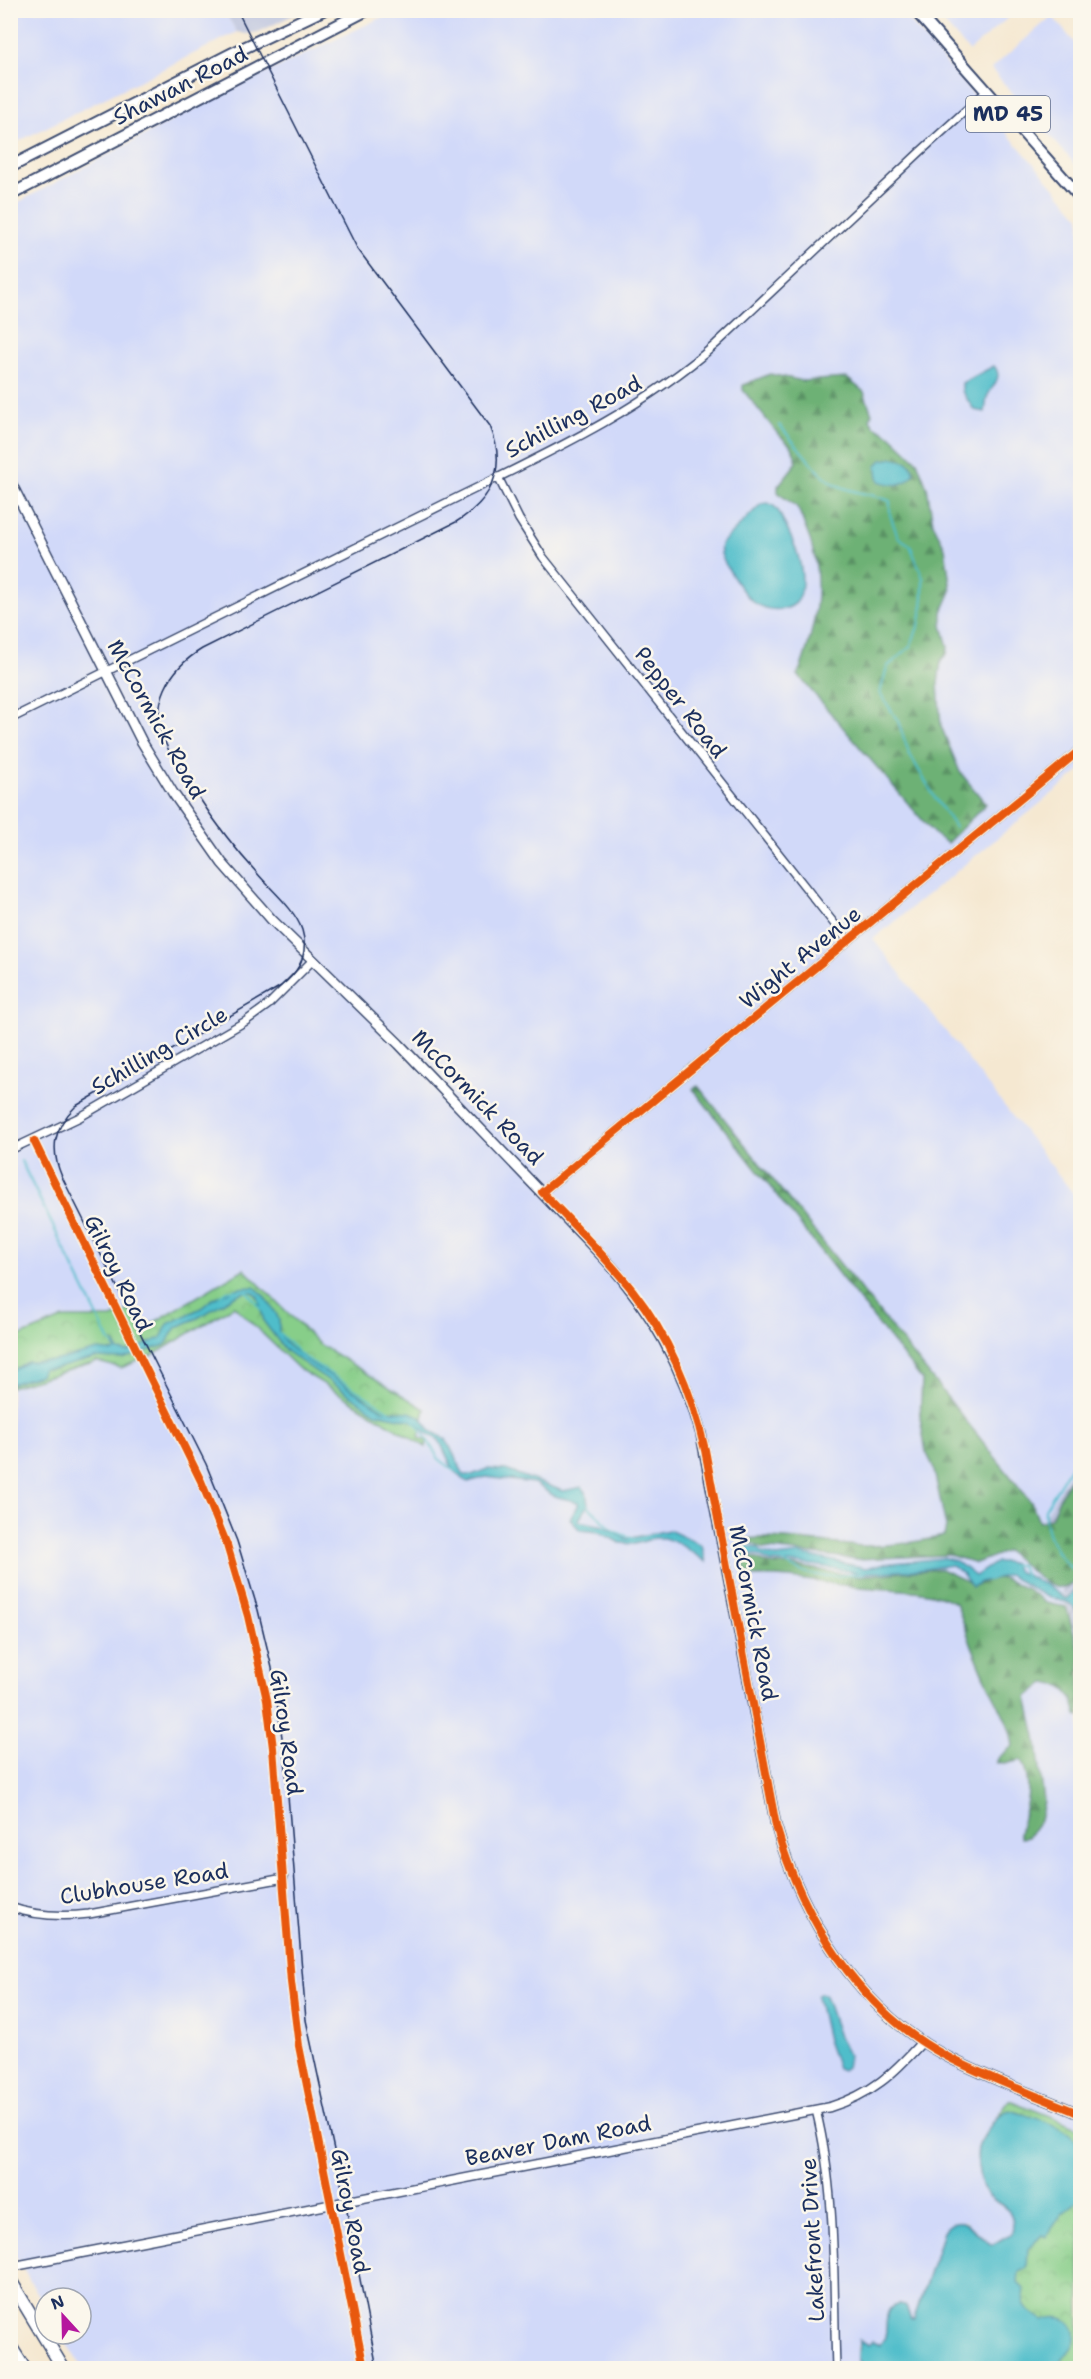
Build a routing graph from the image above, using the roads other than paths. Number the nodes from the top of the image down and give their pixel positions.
1 (323, 10) edge
2 (367, 10) edge
3 (915, 10) edge
4 (987, 91) junction
5 (10, 167) edge
6 (10, 195) edge
7 (1080, 197) edge
8 (498, 477) junction
9 (10, 481) edge
10 (106, 671) junction
11 (10, 719) edge
12 (1080, 750) edge
13 (848, 941) junction
14 (312, 961) junction
15 (34, 1141) junction
16 (10, 1150) edge
17 (542, 1192) junction
18 (284, 1878) junction
19 (10, 1907) edge
20 (922, 2042) junction
21 (816, 2110) junction
22 (1080, 2114) edge
23 (331, 2204) junction
24 (10, 2267) edge
25 (10, 2280) edge
26 (10, 2346) edge
27 (24, 2368) edge
28 (63, 2368) edge
29 (364, 2368) edge
30 (836, 2368) edge

1 - 5 main road, Shawan Road
2 - 6 main road, Shawan Road
3 - 4 main road, MD 45
4 - 7 main road, MD 45
4 - 8 street, Schilling Road
8 - 10 street, Schilling Road
8 - 13 street, Pepper Road
9 - 10 main road, McCormick Road
10 - 11 street
10 - 14 main road, McCormick Road
12 - 13 street, Wight Avenue
13 - 17 street, Wight Avenue
14 - 15 street, Schilling Circle
14 - 17 main road, McCormick Road
15 - 16 street, Schilling Circle
15 - 18 street, Gilroy Road
17 - 20 main road, McCormick Road
18 - 19 street, Clubhouse Road
18 - 23 street, Gilroy Road
20 - 21 street, Beaver Dam Road
20 - 22 main road
21 - 23 street, Beaver Dam Road
21 - 30 street, Lakefront Drive
23 - 24 street, Beaver Dam Road
23 - 29 street, Gilroy Road
25 - 28 highway
26 - 27 highway

